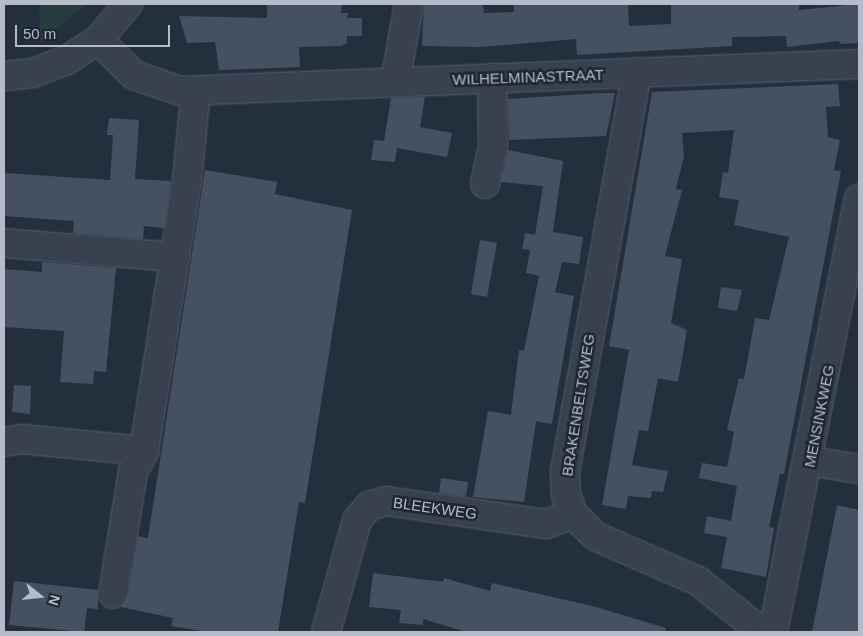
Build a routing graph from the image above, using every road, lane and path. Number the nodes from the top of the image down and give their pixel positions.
1 (128, 4) edge
2 (409, 4) edge
3 (98, 40) junction
4 (859, 64) edge
5 (637, 72) junction
6 (4, 76) edge
7 (492, 78) junction
8 (395, 82) junction
9 (196, 90) junction
10 (485, 184) dead end
11 (859, 198) edge
12 (4, 243) edge
13 (175, 257) junction
14 (4, 442) edge
15 (144, 451) junction
16 (810, 461) junction
17 (859, 469) edge
18 (573, 514) junction
19 (113, 594) dead end
20 (326, 632) edge
21 (762, 632) edge
22 (773, 632) edge

1 - 3 street
2 - 8 street
3 - 6 street
3 - 9 street, WILHELMINASTRAAT
4 - 5 street, WILHELMINASTRAAT
5 - 7 street, WILHELMINASTRAAT
5 - 18 street, BRAKENBELTSWEG
7 - 8 street, WILHELMINASTRAAT
7 - 10 street
8 - 9 street, WILHELMINASTRAAT
9 - 13 street
11 - 16 street, MENSINKWEG
12 - 13 street
13 - 15 street
14 - 15 street
15 - 19 street
16 - 17 street
16 - 22 street, MENSINKWEG
18 - 20 street, BLEEKWEG
18 - 21 street

